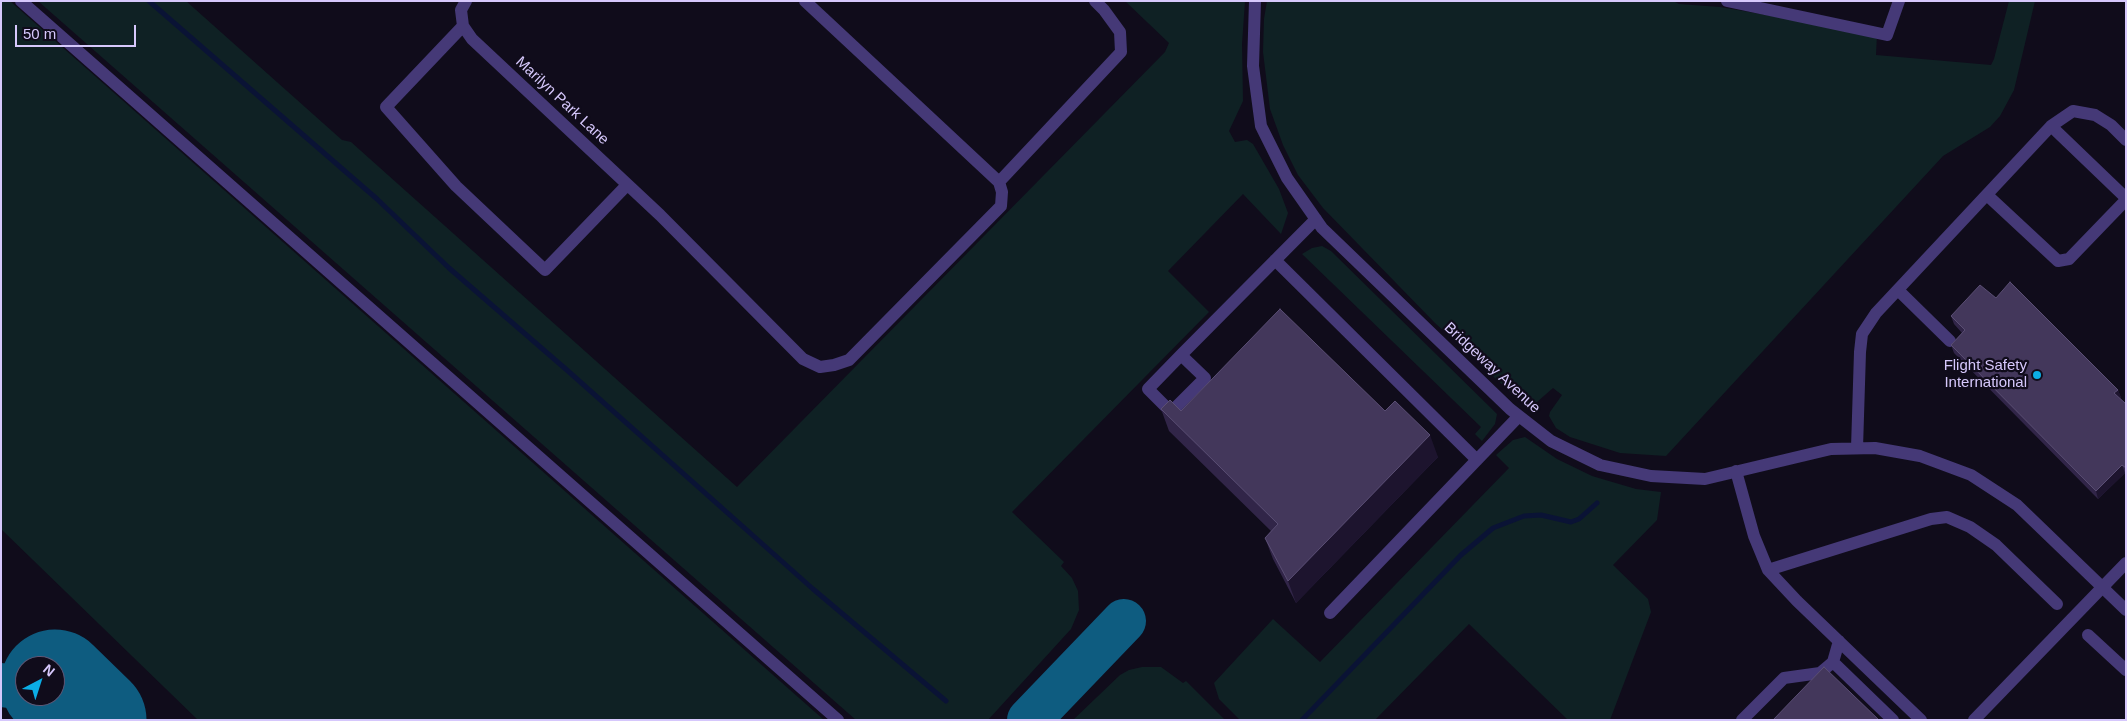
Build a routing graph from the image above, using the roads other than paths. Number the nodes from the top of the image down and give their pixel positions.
1 (21, 1) edge
2 (466, 1) edge
3 (805, 1) edge
4 (1095, 1) edge
5 (1256, 1) edge
6 (1727, 1) edge
7 (1899, 1) edge
8 (463, 26) junction
9 (2051, 126) junction
10 (2126, 140) edge
11 (999, 182) junction
12 (627, 185) junction
13 (1987, 195) junction
14 (2126, 199) edge
15 (1316, 219) junction
16 (1275, 260) junction
17 (1898, 290) junction
18 (1950, 341) dead end
19 (1181, 355) junction
20 (1519, 416) junction
21 (1857, 448) junction
22 (1476, 460) junction
23 (1736, 471) junction
24 (2126, 563) edge
25 (1768, 570) junction
26 (2102, 587) junction
27 (2058, 604) dead end
28 (2126, 610) edge
29 (1330, 613) dead end
30 (2088, 635) dead end
31 (1838, 641) junction
32 (1833, 662) junction
33 (2126, 670) edge
34 (838, 720) edge
35 (1742, 720) edge
36 (1893, 720) edge
37 (1921, 720) edge
38 (1974, 720) edge

1 - 34 street
2 - 8 street
3 - 11 street
4 - 11 street
5 - 15 street, Bridgeway Avenue
6 - 7 street
8 - 12 street, Marilyn Park Lane
8 - 12 street
9 - 10 street
9 - 13 street
9 - 14 street
11 - 12 street, Marilyn Park Lane
13 - 14 street
13 - 17 street
15 - 16 street
15 - 20 street, Bridgeway Avenue
16 - 19 street
16 - 22 street
17 - 18 street
17 - 21 street
19 - 19 street
20 - 22 street
20 - 23 street, Bridgeway Avenue
21 - 23 street, Bridgeway Avenue
21 - 26 street, Bridgeway Avenue
22 - 29 street
23 - 25 street
24 - 26 street
25 - 27 street
25 - 31 street
26 - 28 street, Bridgeway Avenue
26 - 38 street
30 - 33 street
31 - 32 street
31 - 37 street
32 - 35 street
32 - 36 street

